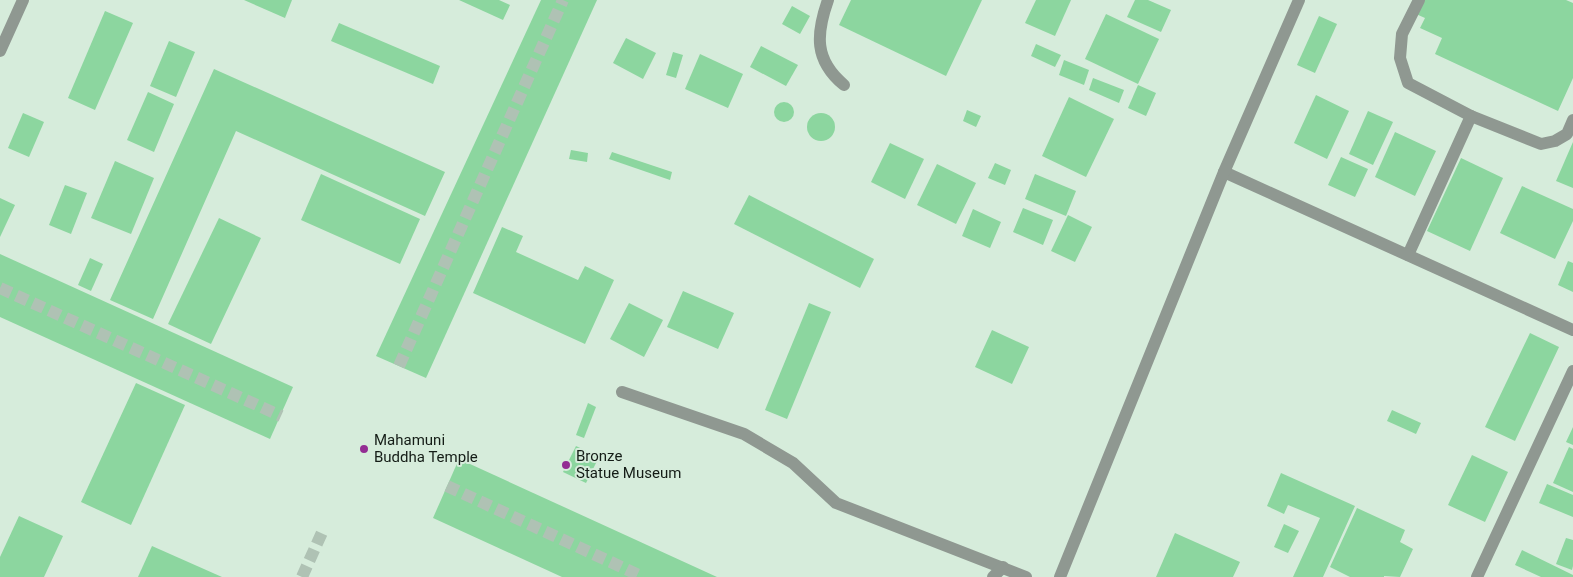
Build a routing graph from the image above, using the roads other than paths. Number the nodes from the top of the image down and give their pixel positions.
1 (23, 0) edge
2 (828, 0) edge
3 (1299, 0) edge
4 (1419, 0) edge
5 (0, 51) edge
6 (844, 85) dead end
7 (1471, 116) junction
8 (1573, 120) edge
9 (1224, 172) junction
10 (1408, 255) junction
11 (1573, 330) edge
12 (1573, 371) edge
13 (622, 392) dead end
14 (1003, 568) junction
15 (993, 577) edge
16 (1026, 577) edge
17 (1060, 577) edge
18 (1477, 577) edge

1 - 5 street
2 - 6 street
3 - 9 street
4 - 7 street
7 - 8 street
7 - 10 street
9 - 10 street
9 - 17 street
10 - 11 street
12 - 18 street
13 - 14 street
14 - 15 street
14 - 16 street

